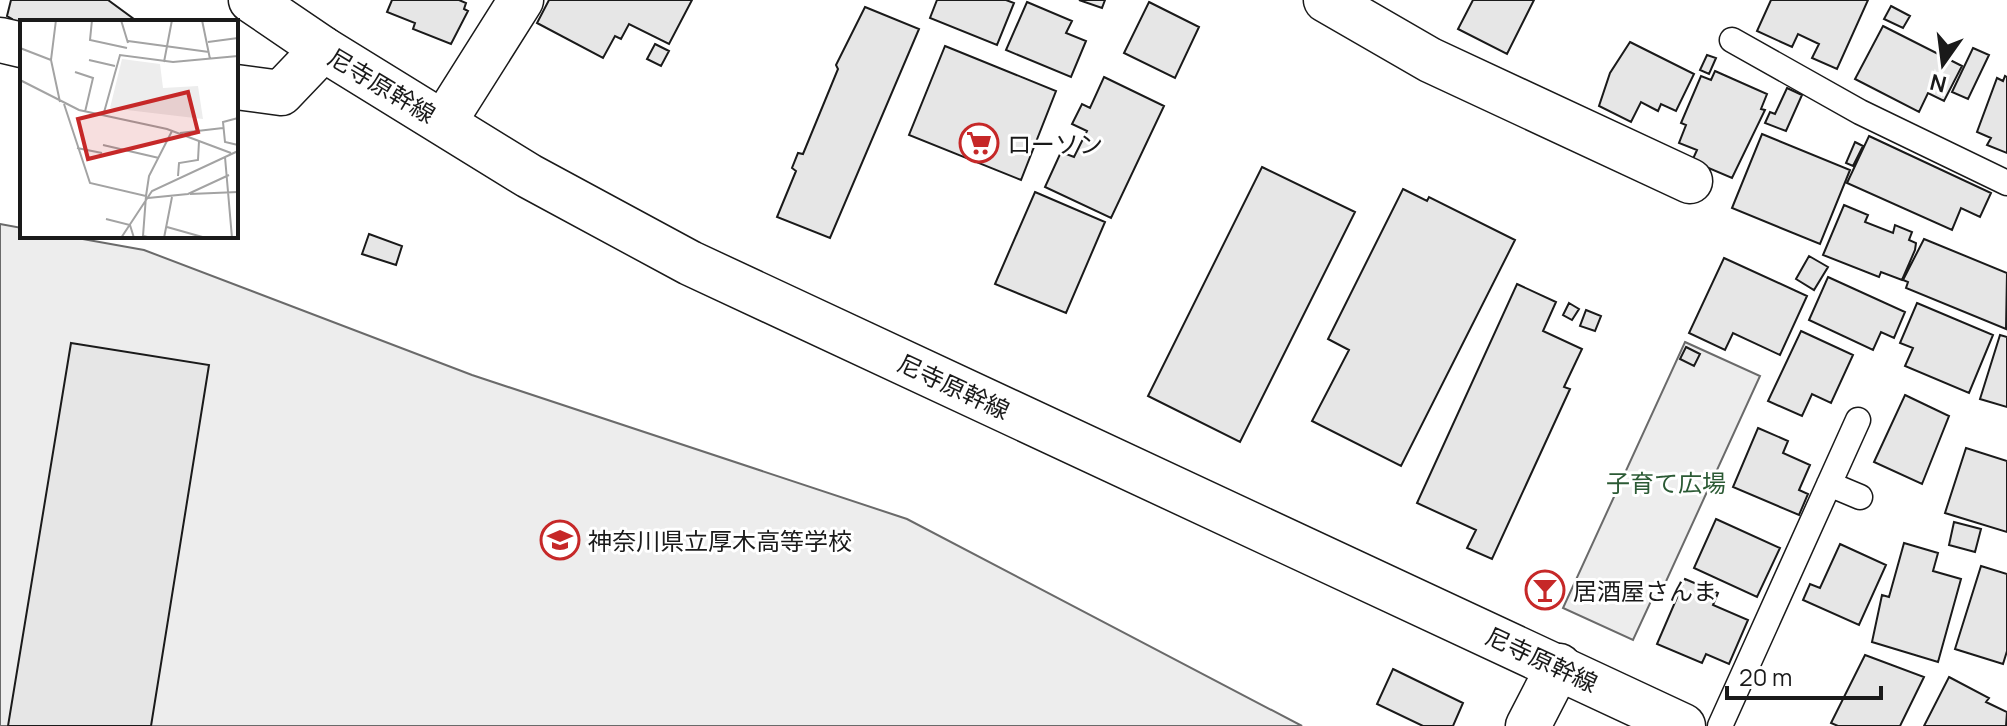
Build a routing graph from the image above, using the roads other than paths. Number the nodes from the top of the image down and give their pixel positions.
1 (251, 0) edge
2 (521, 0) edge
3 (1326, 0) edge
4 (0, 40) edge
5 (1732, 40) dead end
6 (20, 45) edge
7 (323, 49) junction
8 (238, 87) edge
9 (444, 122) junction
10 (1690, 181) dead end
11 (2007, 183) edge
12 (1858, 420) dead end
13 (1829, 484) junction
14 (1860, 497) dead end
15 (1559, 666) junction
16 (1528, 726) edge
17 (1683, 726) edge
18 (1720, 726) edge

1 - 7 street, 尼寺原幹線
2 - 9 street
3 - 10 street
4 - 6 street
5 - 11 lane
7 - 8 street
7 - 9 street, 尼寺原幹線
9 - 15 street, 尼寺原幹線
12 - 13 lane
13 - 14 lane
13 - 18 lane
15 - 16 street
15 - 17 street, 尼寺原幹線

